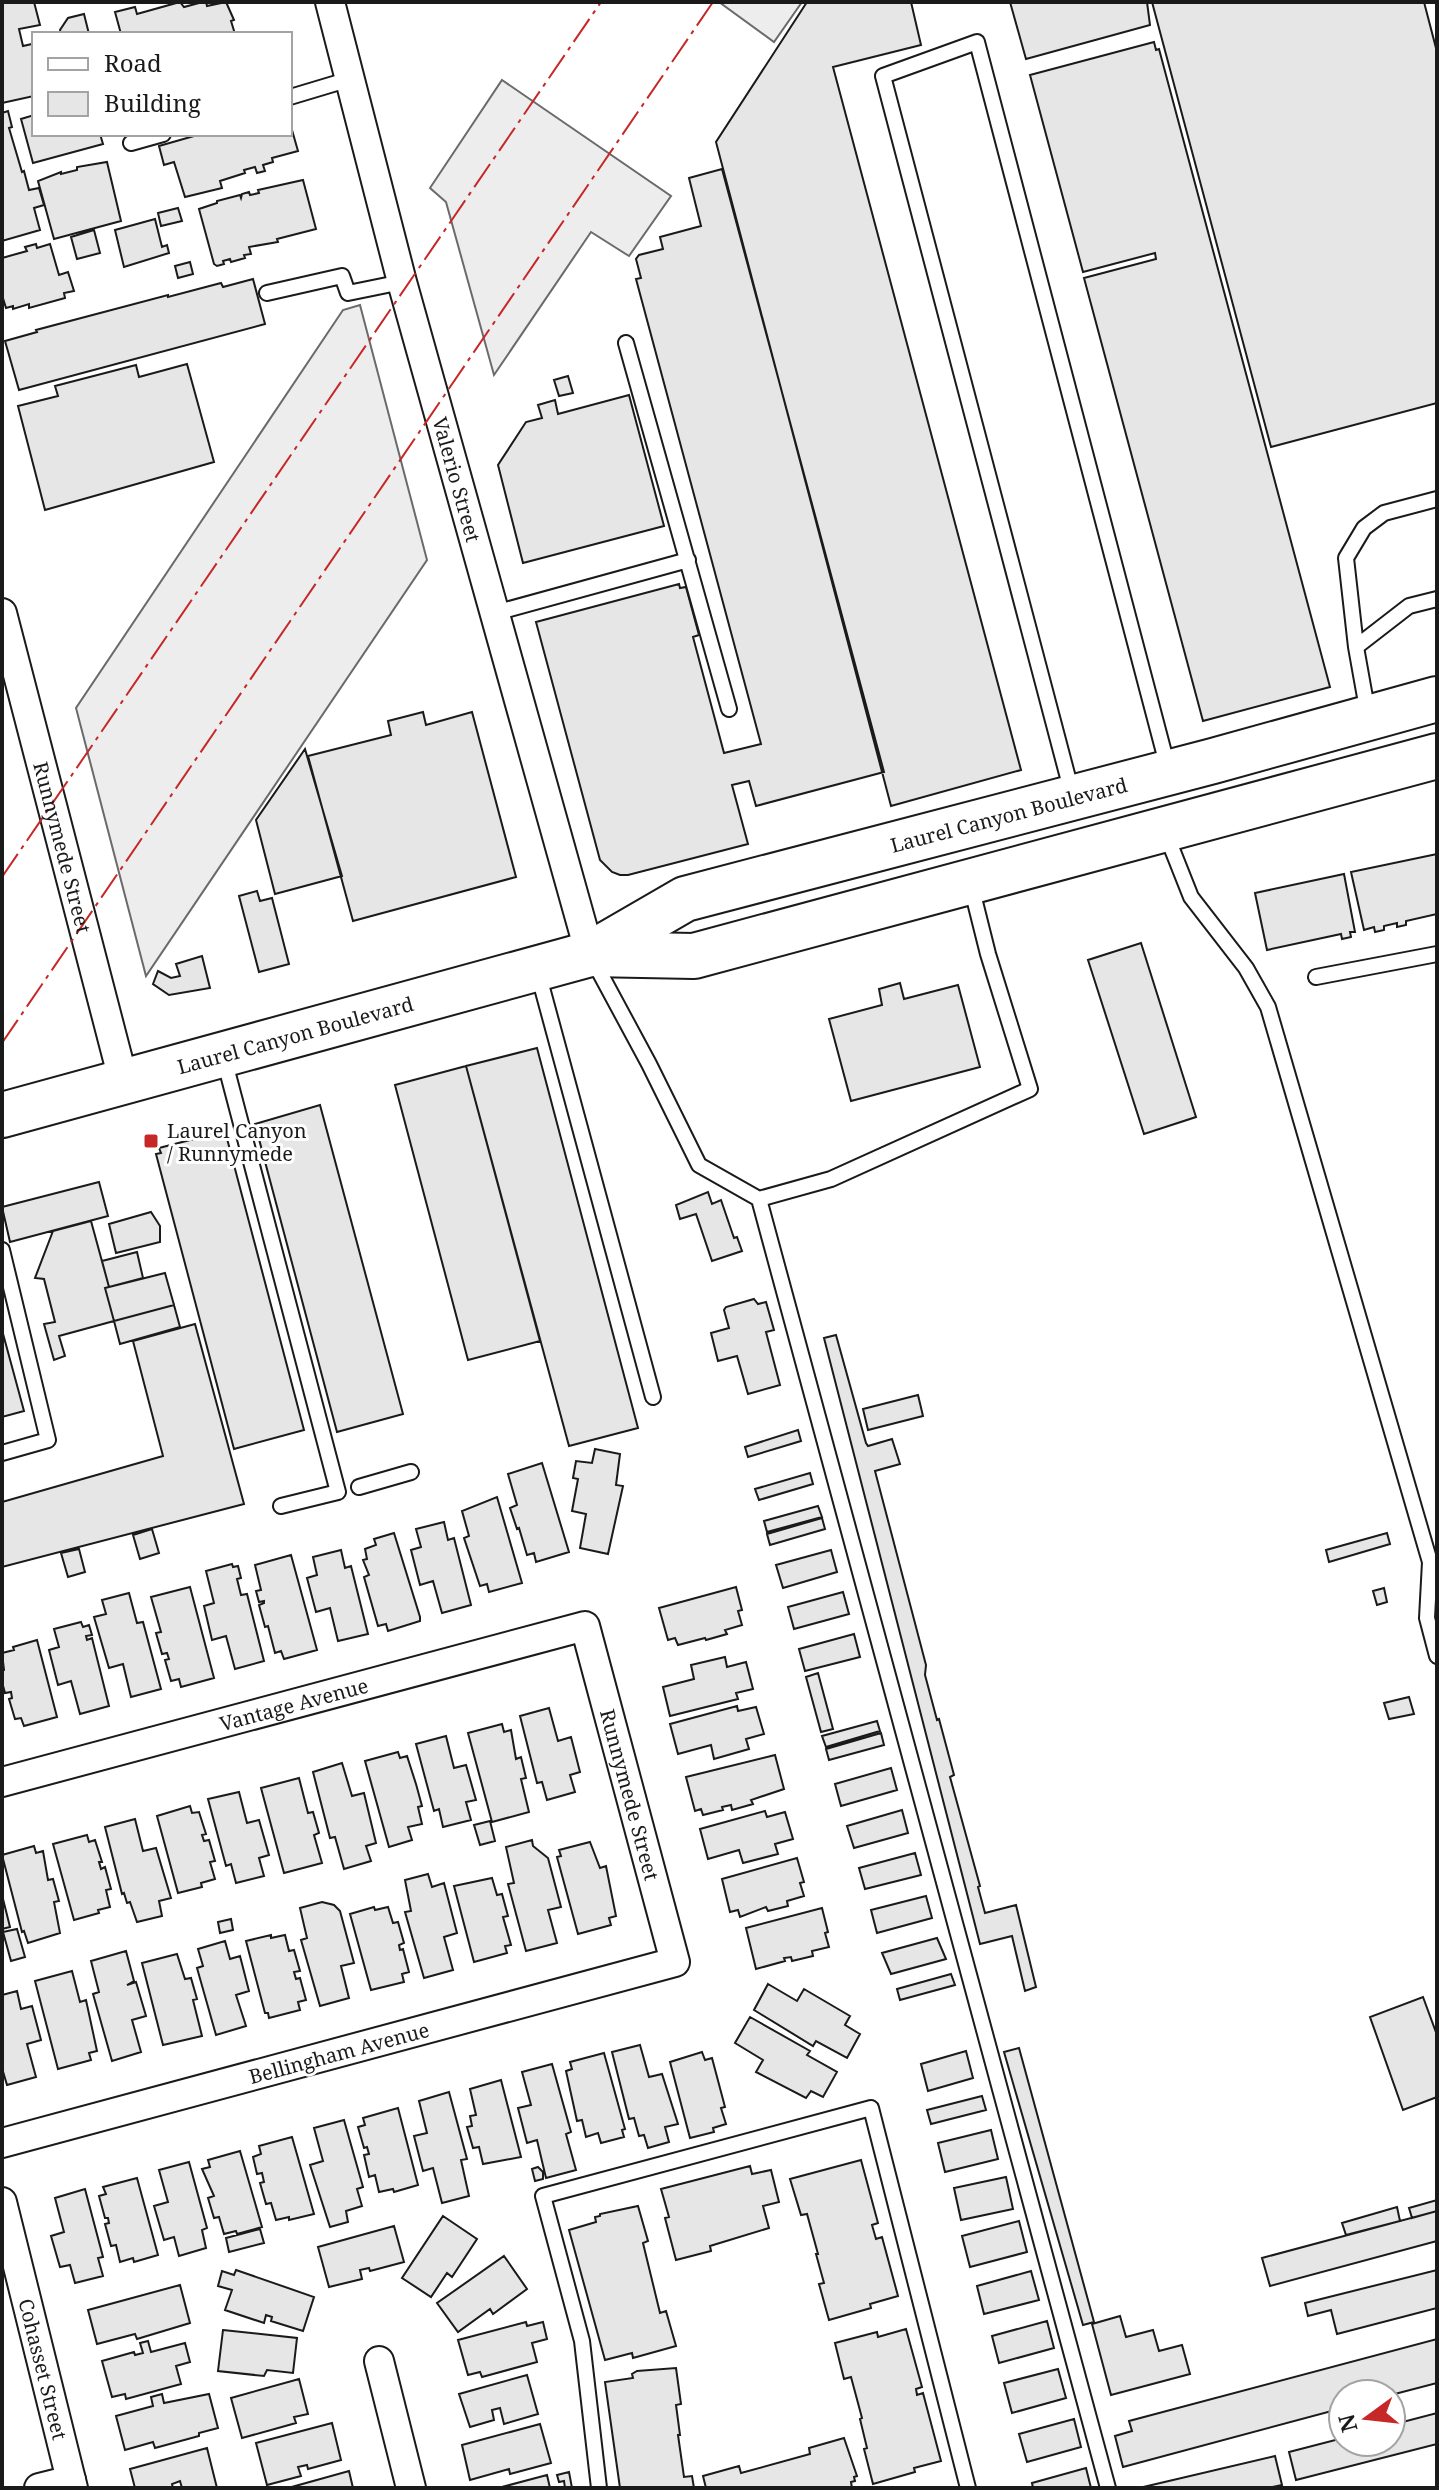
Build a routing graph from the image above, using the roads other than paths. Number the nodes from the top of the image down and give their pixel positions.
1 (330, 2) edge
2 (350, 79) junction
3 (292, 96) edge
4 (156, 136) edge
5 (131, 143) dead end
6 (402, 282) junction
7 (267, 293) dead end
8 (626, 343) dead end
9 (1437, 499) edge
10 (688, 560) junction
11 (1437, 599) edge
12 (2, 613) edge
13 (495, 613) junction
14 (1356, 647) junction
15 (7, 653) edge
16 (1437, 699) edge
17 (729, 709) dead end
18 (1368, 718) junction
19 (1437, 756) edge
20 (1384, 771) junction
21 (1169, 772) junction
22 (1073, 798) junction
23 (1164, 830) junction
24 (970, 882) junction
25 (590, 954) junction
26 (1437, 954) edge
27 (537, 969) junction
28 (1316, 977) dead end
29 (223, 1055) junction
30 (124, 1083) junction
31 (2, 1115) edge
32 (759, 1199) junction
33 (2, 1250) edge
34 (653, 1397) dead end
35 (2, 1453) edge
36 (411, 1472) dead end
37 (359, 1487) dead end
38 (281, 1506) dead end
39 (585, 1626) joint
40 (1437, 1656) edge
41 (2, 1782) edge
42 (675, 1962) joint
43 (2, 2143) edge
44 (2, 2202) edge
45 (379, 2361) dead end
46 (72, 2484) edge
47 (39, 2488) edge
48 (411, 2488) edge
49 (599, 2488) edge
50 (968, 2488) edge
51 (1108, 2488) edge

1 - 2 street, Valerio Street
2 - 3 lane
2 - 6 street, Valerio Street
4 - 5 lane
6 - 7 lane
6 - 13 street, Valerio Street
8 - 10 lane
9 - 14 lane
10 - 13 lane
10 - 17 lane
11 - 14 lane
12 - 15 street, Runnymede Street
13 - 25 street, Valerio Street
14 - 18 lane
15 - 30 street, Runnymede Street
16 - 18 main road, Laurel Canyon Boulevard
18 - 20 main road
18 - 21 main road, Laurel Canyon Boulevard
19 - 20 main road, Laurel Canyon Boulevard
20 - 23 main road, Laurel Canyon Boulevard
21 - 22 main road, Laurel Canyon Boulevard
21 - 22 lane
22 - 25 main road, Laurel Canyon Boulevard
23 - 24 main road, Laurel Canyon Boulevard
23 - 40 lane
24 - 25 main road, Laurel Canyon Boulevard
24 - 32 lane
25 - 27 main road, Laurel Canyon Boulevard
25 - 32 lane
26 - 28 lane
27 - 29 main road, Laurel Canyon Boulevard
27 - 34 lane
29 - 30 main road, Laurel Canyon Boulevard
29 - 38 lane
30 - 31 main road, Laurel Canyon Boulevard
32 - 51 lane
33 - 35 lane
36 - 37 lane
39 - 41 street, Vantage Avenue
39 - 42 street, Runnymede Street
42 - 43 street, Bellingham Avenue
44 - 46 street, Cohasset Street
45 - 48 street
46 - 47 street
49 - 50 lane

